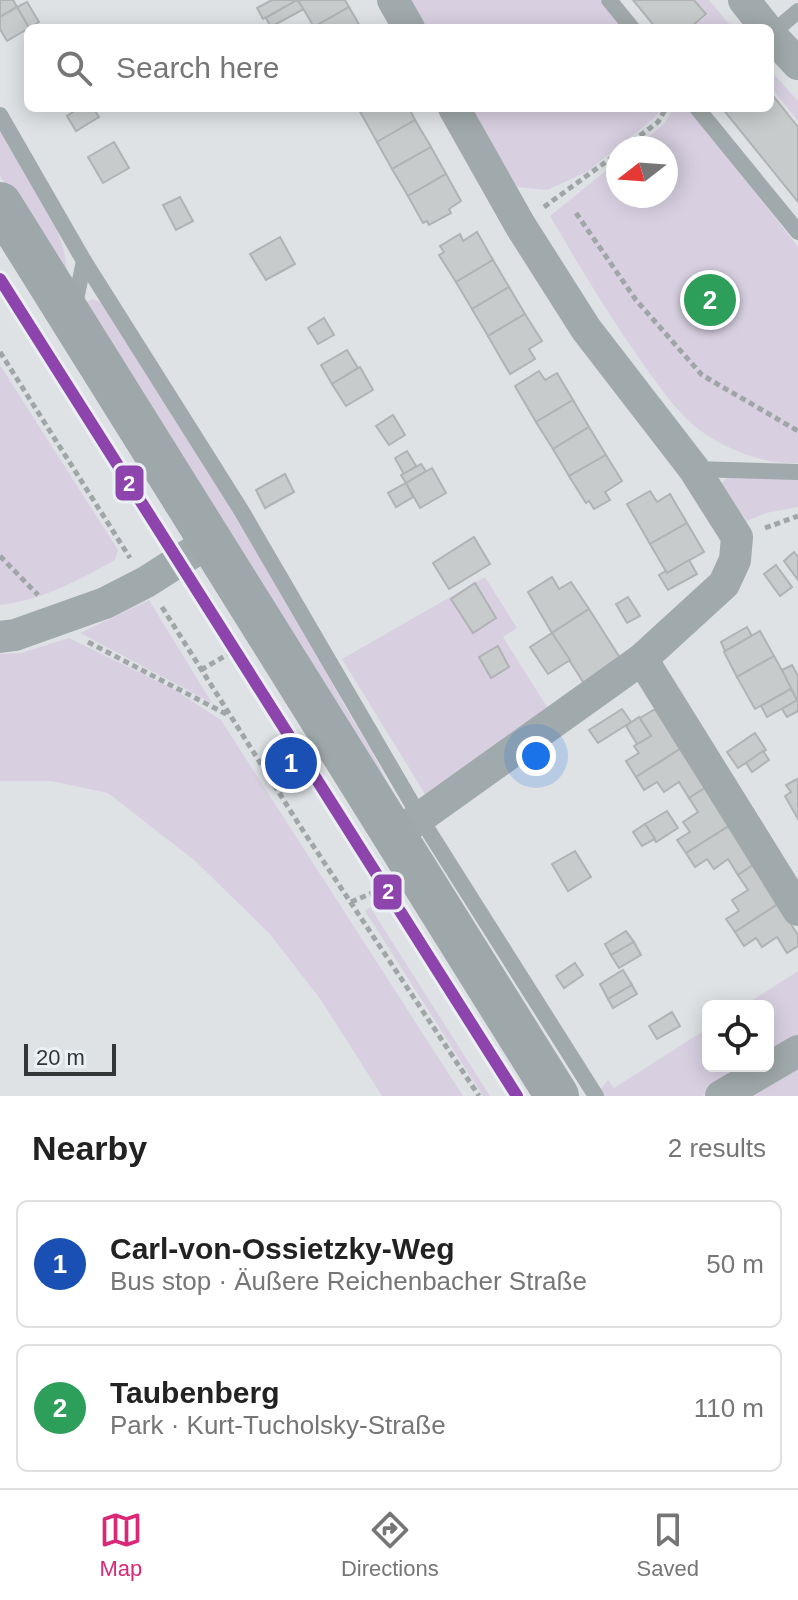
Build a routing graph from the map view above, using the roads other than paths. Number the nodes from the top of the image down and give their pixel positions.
1 (393, 0) edge
2 (609, 0) edge
3 (798, 11) edge
4 (407, 24) edge
5 (629, 24) edge
6 (759, 24) edge
7 (774, 39) edge
8 (798, 64) edge
9 (456, 112) edge
10 (700, 112) edge
11 (0, 115) edge
12 (0, 204) edge
13 (798, 232) edge
14 (84, 261) junction
15 (72, 322) junction
16 (694, 469) junction
17 (798, 472) edge
18 (212, 540) junction
19 (0, 637) edge
20 (642, 659) junction
21 (407, 828) junction
22 (798, 910) edge
23 (486, 952) junction
24 (798, 1051) edge
25 (557, 1096) edge
26 (596, 1096) edge
27 (721, 1096) edge

1 - 4 street
2 - 5 lane
3 - 6 lane
7 - 8 street
9 - 16 street
10 - 13 lane
11 - 14 lane
12 - 15 street
14 - 15 lane
14 - 21 lane
15 - 18 street
16 - 17 lane
16 - 20 street
18 - 19 street
18 - 21 street
20 - 21 street
20 - 22 street
21 - 23 street
23 - 25 street
23 - 26 lane
24 - 27 street

